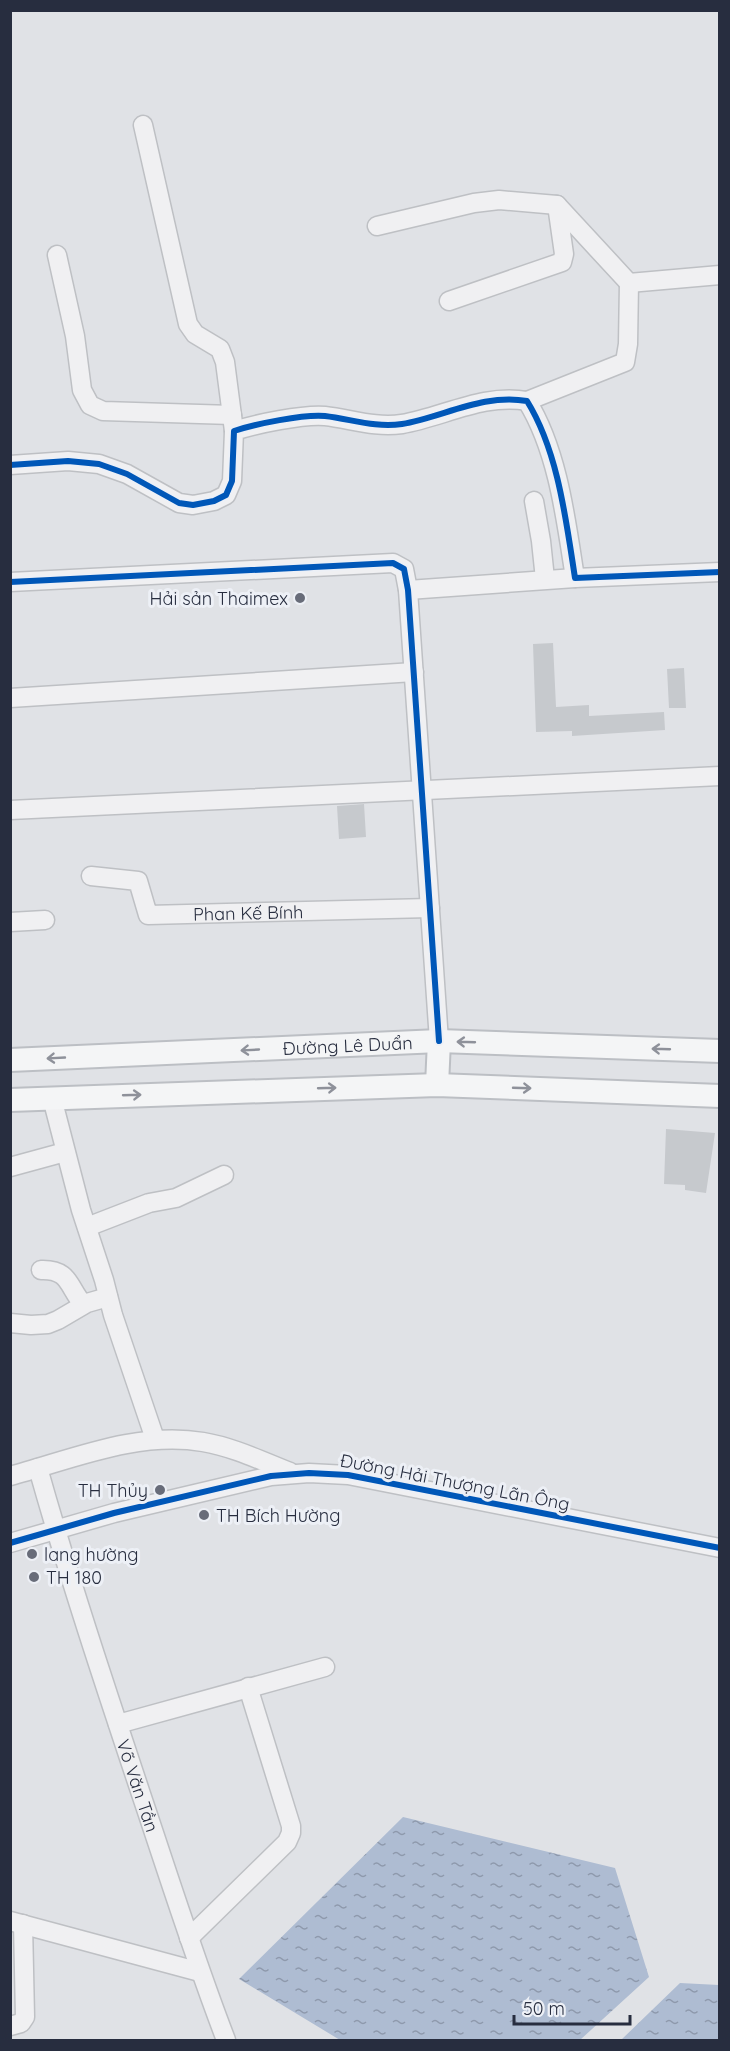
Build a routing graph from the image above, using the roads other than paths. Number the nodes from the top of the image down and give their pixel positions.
1 (144, 125) dead end
2 (557, 205) junction
3 (377, 226) dead end
4 (57, 255) dead end
5 (720, 275) edge
6 (629, 282) junction
7 (449, 301) dead end
8 (527, 401) junction
9 (233, 423) junction
10 (10, 465) edge
11 (534, 501) dead end
12 (720, 572) edge
13 (575, 578) junction
14 (545, 579) junction
15 (10, 582) edge
16 (408, 590) junction
17 (414, 672) junction
18 (10, 698) edge
19 (720, 776) edge
20 (422, 790) junction
21 (10, 810) edge
22 (91, 876) dead end
23 (430, 908) junction
24 (45, 920) dead end
25 (10, 922) edge
26 (439, 1041) junction
27 (720, 1051) edge
28 (10, 1060) edge
29 (437, 1085) junction
30 (720, 1096) edge
31 (52, 1098) junction
32 (10, 1100) edge
33 (65, 1152) junction
34 (10, 1167) edge
35 (224, 1175) dead end
36 (87, 1227) junction
37 (41, 1270) dead end
38 (108, 1297) junction
39 (83, 1304) junction
40 (10, 1323) edge
41 (155, 1439) junction
42 (38, 1468) junction
43 (293, 1473) junction
44 (10, 1476) edge
45 (56, 1530) junction
46 (10, 1543) edge
47 (720, 1548) edge
48 (326, 1667) dead end
49 (248, 1688) junction
50 (118, 1724) junction
51 (17, 1922) edge
52 (189, 1938) junction
53 (200, 1972) junction
54 (10, 2026) edge
55 (226, 2040) edge

1 - 9 street
2 - 3 street
2 - 6 street
2 - 7 street
4 - 9 street
5 - 6 street
6 - 8 street
8 - 9 street
8 - 13 street
9 - 10 street
11 - 14 street
12 - 13 street
13 - 14 street
14 - 16 street
15 - 16 street
16 - 17 street
17 - 18 street
17 - 20 street
19 - 20 street
20 - 21 street
20 - 23 street
22 - 23 street, Phan Kế Bính
23 - 26 street
24 - 25 street
27 -> 26 main road, Đường Lê Duẩn
26 -> 28 main road, Đường Lê Duẩn
26 - 29 main road
29 -> 30 main road
31 -> 29 main road
31 - 32 main road
31 - 33 street
33 - 34 street
33 - 36 street
35 - 36 street
36 - 38 street
37 - 39 street
38 - 39 street
38 - 41 street
39 - 40 street
41 - 42 street
41 - 43 street
42 - 44 street
42 - 45 street, Võ Văn Tần
43 - 45 street, Đường Hải Thượng Lãn Ông
43 - 47 street, Đường Hải Thượng Lãn Ông
45 - 46 street, Đường Hải Thượng Lãn Ông
45 - 50 street, Võ Văn Tần
48 - 49 street
49 - 50 street
49 - 52 street
50 - 52 street, Võ Văn Tần
51 - 53 street
51 - 54 street
52 - 53 street, Võ Văn Tần
53 - 55 street, Võ Văn Tần

